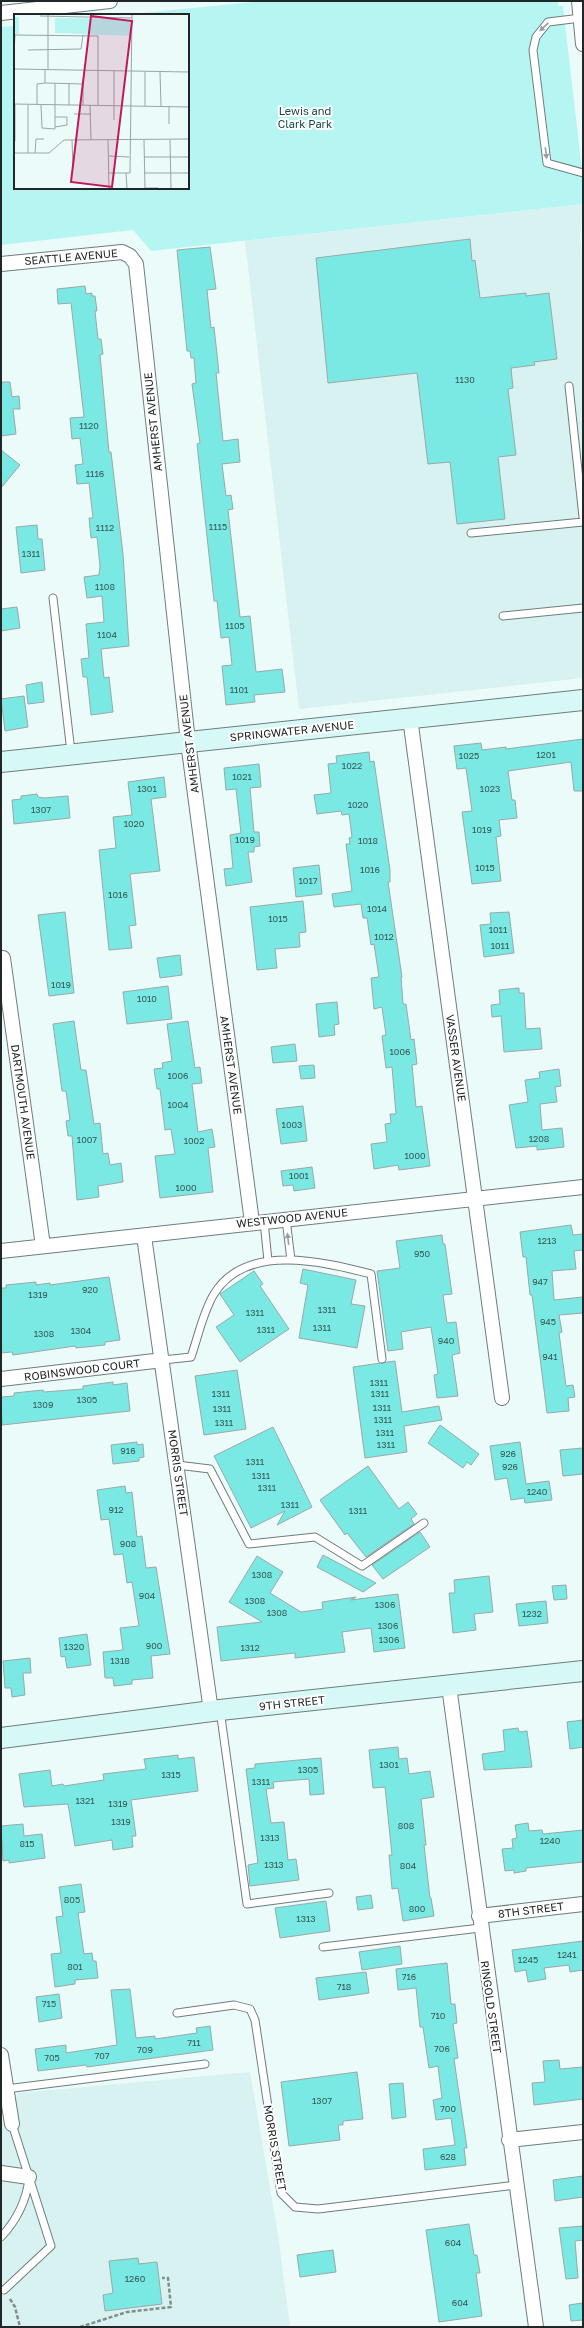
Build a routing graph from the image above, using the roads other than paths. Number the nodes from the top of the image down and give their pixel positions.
1 (104, 1) edge
2 (579, 1) edge
3 (1, 12) edge
4 (581, 18) junction
5 (583, 44) edge
6 (583, 173) edge
7 (1, 264) edge
8 (136, 264) joint
9 (569, 386) dead end
10 (583, 517) edge
11 (583, 522) edge
12 (471, 533) dead end
13 (53, 598) dead end
14 (583, 608) edge
15 (503, 616) dead end
16 (583, 700) edge
17 (410, 718) junction
18 (188, 742) junction
19 (72, 755) junction
20 (1, 762) edge
21 (2, 958) edge
22 (583, 1187) edge
23 (474, 1198) junction
24 (286, 1219) junction
25 (258, 1222) junction
26 (144, 1236) junction
27 (43, 1246) junction
28 (1, 1251) edge
29 (291, 1260) junction
30 (268, 1262) junction
31 (382, 1359) dead end
32 (163, 1360) junction
33 (1, 1379) edge
34 (502, 1398) dead end
35 (177, 1465) junction
36 (424, 1523) dead end
37 (583, 1671) edge
38 (449, 1686) junction
39 (216, 1711) junction
40 (1, 1738) edge
41 (328, 1893) dead end
42 (583, 1904) edge
43 (479, 1922) junction
44 (323, 1947) dead end
45 (177, 2013) dead end
46 (1, 2055) edge
47 (205, 2064) dead end
48 (6, 2089) junction
49 (12, 2124) joint
50 (583, 2132) edge
51 (509, 2140) junction
52 (1, 2173) edge
53 (29, 2177) junction
54 (516, 2185) junction
55 (1, 2237) edge
56 (4, 2290) road end
57 (536, 2327) edge

1 - 3 street
2 - 4 street
4 - 5 street
4 -> 6 lane
7 - 8 street, SEATTLE AVENUE
8 - 18 street, AMHERST AVENUE
9 - 10 lane
11 - 12 lane
13 - 19 lane
14 - 15 lane
16 - 17 street, SPRINGWATER AVENUE
17 - 18 street, SPRINGWATER AVENUE
17 - 23 street, VASSER AVENUE
18 - 19 street, SPRINGWATER AVENUE
18 - 25 street, AMHERST AVENUE
19 - 20 street, SPRINGWATER AVENUE
21 - 27 street, DARTMOUTH AVENUE
22 - 23 street, WESTWOOD AVENUE
23 - 24 street, WESTWOOD AVENUE
23 - 34 street, VASSER AVENUE
24 - 25 street, WESTWOOD AVENUE
29 -> 24 lane
25 - 26 street, WESTWOOD AVENUE
25 - 30 lane
26 - 27 street, WESTWOOD AVENUE
26 - 32 street, MORRIS STREET
27 - 28 street, WESTWOOD AVENUE
29 - 30 lane
29 - 31 lane
30 - 32 lane
32 - 33 street, ROBINSWOOD COURT
32 - 35 street, MORRIS STREET
35 - 36 lane
35 - 39 street, MORRIS STREET
37 - 38 street, 9TH STREET
38 - 39 street, 9TH STREET
38 - 43 street, RINGOLD STREET
39 - 40 street, 9TH STREET
39 - 41 lane
42 - 43 street, 8TH STREET
43 - 44 lane
43 - 51 street, RINGOLD STREET
45 - 54 lane, MORRIS STREET
46 - 48 street
47 - 48 lane
48 - 49 street
49 - 53 lane
50 - 51 street
51 - 54 street, RINGOLD STREET
52 - 53 street
53 - 55 lane
53 - 56 lane
54 - 57 street, RINGOLD STREET

